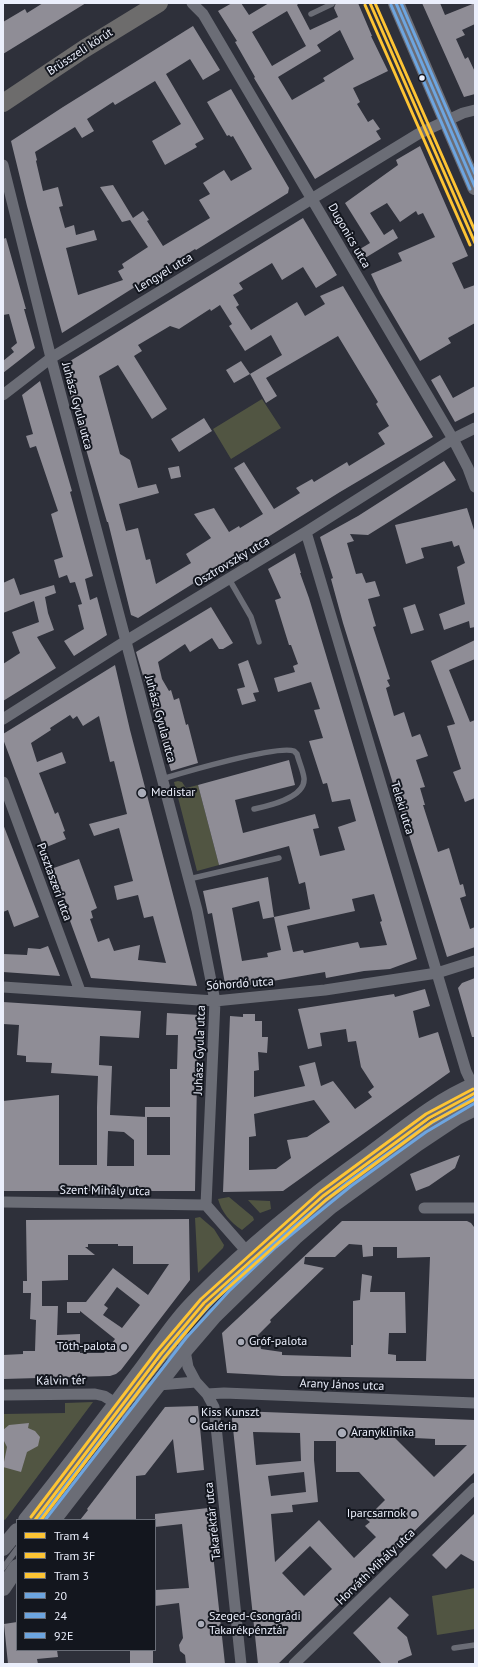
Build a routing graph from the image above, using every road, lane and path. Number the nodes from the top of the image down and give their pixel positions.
1 (158, 3) edge
2 (192, 3) edge
3 (396, 3) edge
4 (332, 4) dead end
5 (311, 14) dead end
6 (3, 103) edge
7 (475, 110) edge
8 (446, 121) junction
9 (3, 165) edge
10 (475, 187) edge
11 (312, 198) junction
12 (51, 358) junction
13 (3, 395) edge
14 (475, 428) edge
15 (453, 439) junction
16 (475, 487) edge
17 (306, 532) junction
18 (229, 579) junction
19 (126, 641) junction
20 (259, 642) dead end
21 (3, 719) edge
22 (162, 778) junction
23 (3, 782) edge
24 (254, 810) dead end
25 (279, 858) dead end
26 (189, 878) junction
27 (475, 961) edge
28 (437, 973) junction
29 (3, 987) edge
30 (80, 991) junction
31 (215, 1001) junction
32 (474, 1090) edge
33 (475, 1108) edge
34 (3, 1202) edge
35 (206, 1205) junction
36 (424, 1208) dead end
37 (475, 1208) edge
38 (255, 1261) junction
39 (183, 1316) junction
40 (182, 1335) junction
41 (184, 1351) junction
42 (168, 1353) junction
43 (150, 1358) junction
44 (196, 1382) junction
45 (158, 1385) junction
46 (136, 1394) junction
47 (207, 1394) junction
48 (3, 1395) edge
49 (475, 1404) edge
50 (124, 1411) junction
51 (475, 1488) edge
52 (27, 1519) edge
53 (40, 1519) edge
54 (54, 1519) edge
55 (16, 1532) edge
56 (3, 1548) edge
57 (16, 1550) edge
58 (3, 1568) edge
59 (16, 1568) edge
60 (3, 1588) edge
61 (475, 1645) edge
62 (454, 1648) dead end
63 (241, 1664) edge
64 (294, 1664) edge

1 - 6 main road, Brüsszeli körút
2 - 11 street, Dugonics utca
3 - 8 street
4 - 5 lane
7 - 8 street, Lengyel utca
8 - 10 street
8 - 11 street, Lengyel utca
9 - 12 street, Juhász Gyula utca
11 - 12 street, Lengyel utca
11 - 15 street, Dugonics utca
12 - 13 street, Lengyel utca
12 - 19 street, Juhász Gyula utca
14 - 15 street, Osztrovszky utca
15 - 16 street, Dugonics utca
15 - 17 street, Osztrovszky utca
17 - 18 street, Osztrovszky utca
17 - 28 street, Teleki utca
18 - 19 street, Osztrovszky utca
18 - 20 lane
19 - 21 street, Osztrovszky utca
19 - 22 street, Juhász Gyula utca
22 - 24 lane
22 - 26 street, Juhász Gyula utca
23 - 30 street, Pusztaszeri utca
25 - 26 lane
26 - 31 street, Juhász Gyula utca
27 - 28 street, Sóhordó utca
28 - 31 street, Sóhordó utca
28 - 32 street, Teleki utca
29 - 30 street, Sóhordó utca
30 - 31 street, Sóhordó utca
31 - 35 street, Juhász Gyula utca
32 - 38 street
33 - 38 street
34 - 35 street, Szent Mihály utca
35 - 38 street
36 - 37 street
38 - 39 street
38 - 40 lane
38 - 41 street
39 - 40 street, Takaréktár utca
39 - 43 street
40 - 41 street, Takaréktár utca
40 - 42 lane
41 - 42 street
41 - 44 street, Takaréktár utca
41 - 45 street
42 - 43 street
42 - 46 lane
43 - 50 street
44 - 45 street
44 - 47 street, Takaréktár utca
45 - 46 street
45 - 50 street
46 - 50 street
47 - 49 street, Arany János utca
47 - 63 street, Takaréktár utca
48 - 50 street, Kálvin tér
50 - 52 street
50 - 53 lane
50 - 54 street
51 - 64 street, Horváth Mihály utca
55 - 56 street
57 - 58 lane
59 - 60 street
61 - 62 lane

